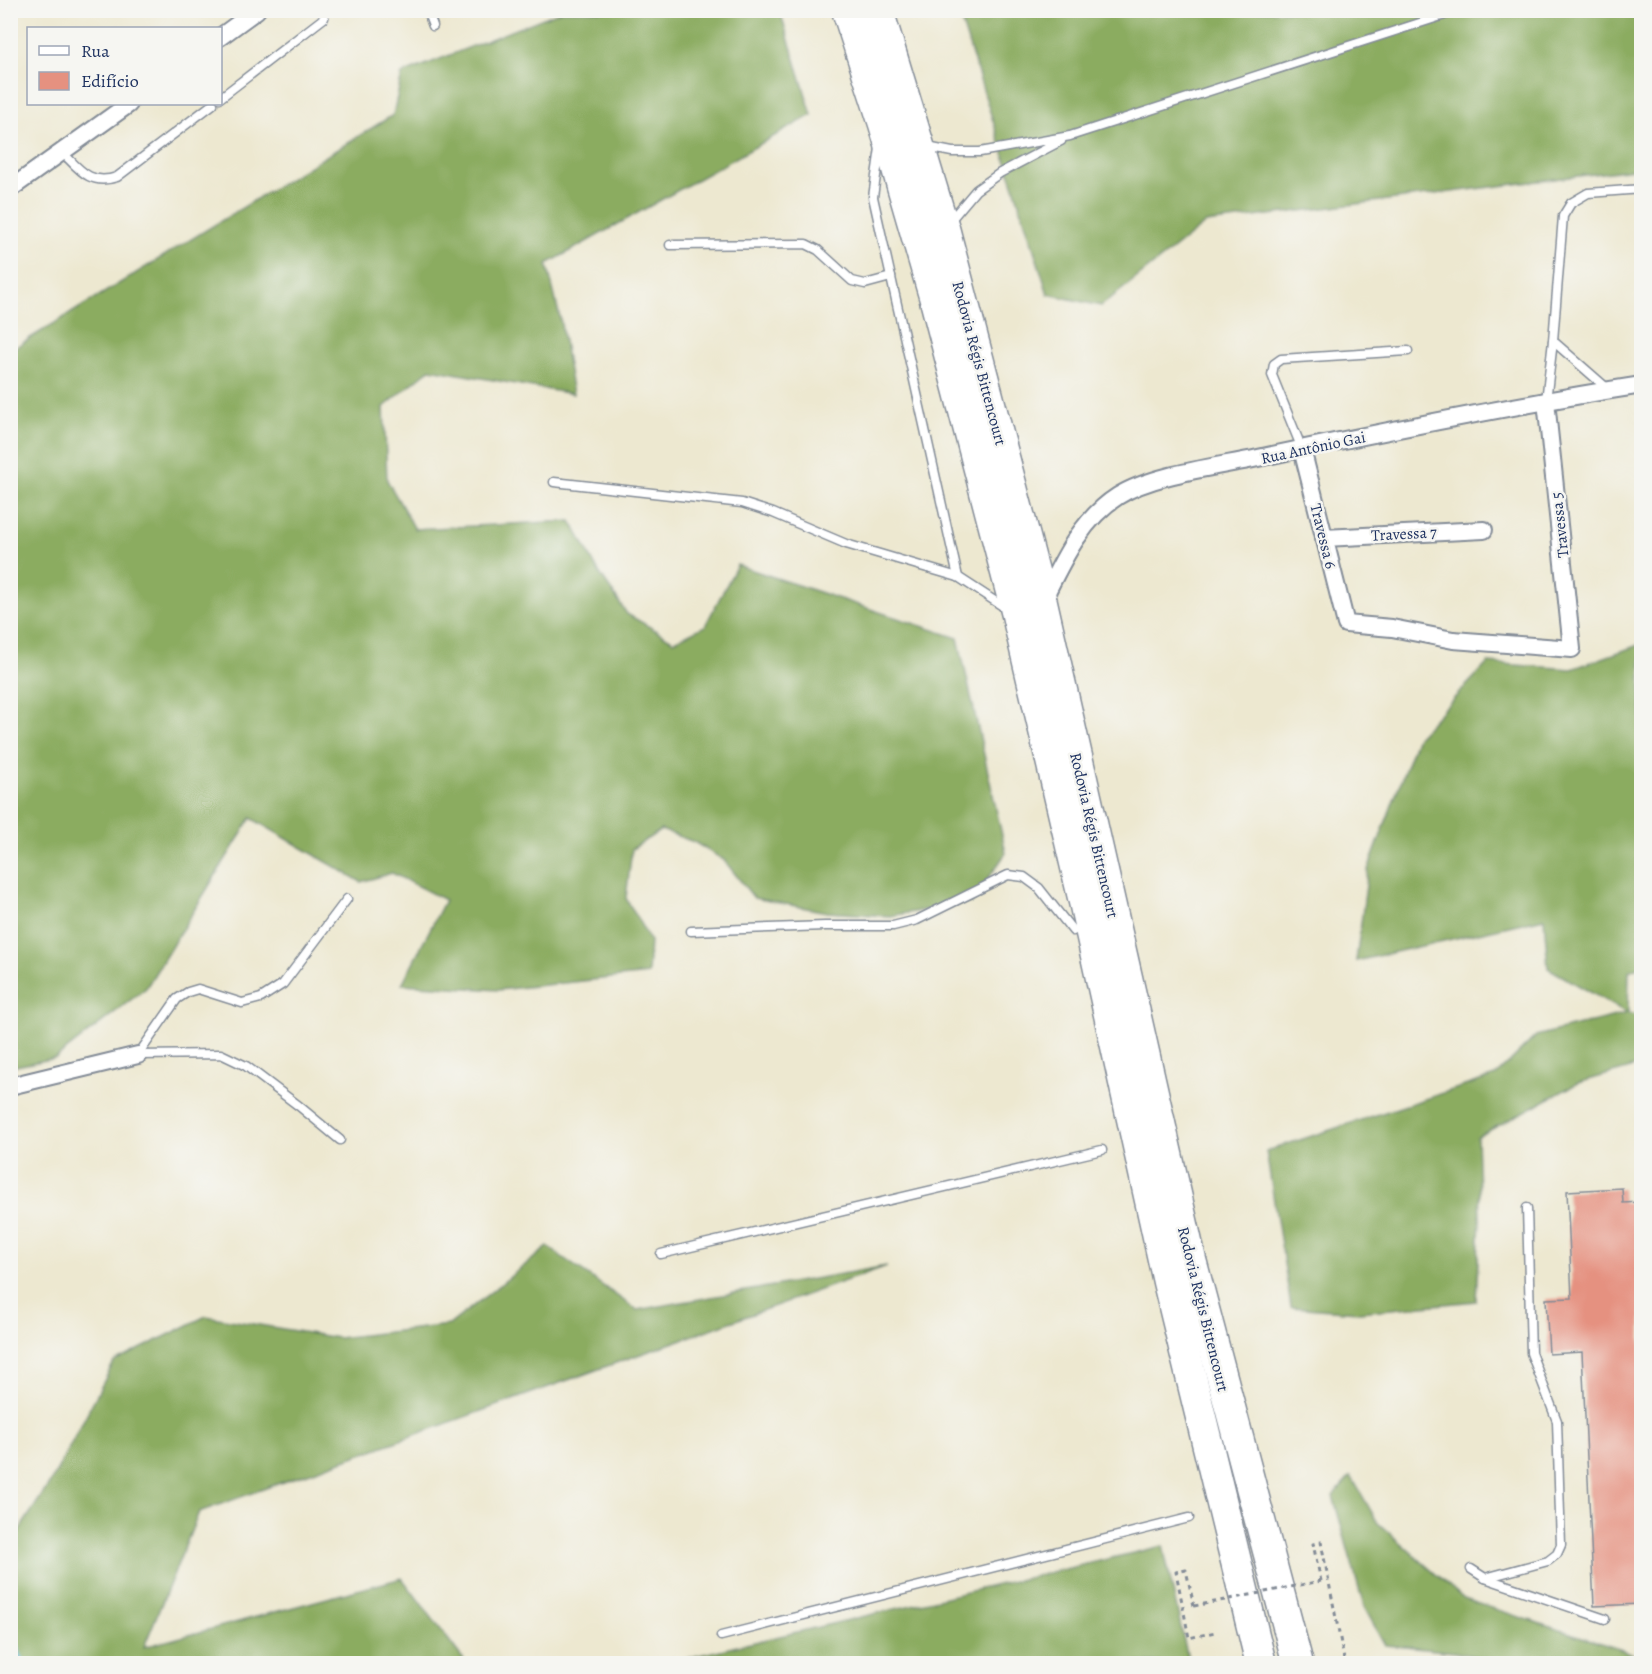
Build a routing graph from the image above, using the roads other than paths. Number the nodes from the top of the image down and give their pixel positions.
1 (257, 10) edge
2 (427, 10) edge
3 (847, 10) edge
4 (878, 10) edge
5 (1460, 10) edge
6 (324, 18) dead end
7 (433, 26) dead end
8 (222, 36) edge
9 (222, 96) edge
10 (128, 105) edge
11 (212, 105) edge
12 (884, 124) junction
13 (1070, 136) junction
14 (921, 146) junction
15 (62, 152) junction
16 (10, 189) edge
17 (1641, 189) edge
18 (944, 228) junction
19 (670, 245) dead end
20 (891, 277) junction
21 (1553, 342) junction
22 (1408, 351) dead end
23 (1641, 386) edge
24 (1609, 390) junction
25 (1546, 401) junction
26 (1302, 449) junction
27 (554, 482) dead end
28 (1484, 530) dead end
29 (1324, 538) junction
30 (958, 577) junction
31 (1030, 609) junction
32 (1346, 624) joint
33 (347, 899) dead end
34 (691, 931) dead end
35 (1073, 931) dead end
36 (138, 1055) junction
37 (10, 1086) edge
38 (340, 1140) dead end
39 (1102, 1150) dead end
40 (1527, 1208) dead end
41 (661, 1254) dead end
42 (1188, 1518) dead end
43 (1471, 1569) dead end
44 (1485, 1578) junction
45 (1605, 1619) dead end
46 (721, 1636) dead end
47 (1261, 1664) edge
48 (1298, 1664) edge

1 - 8 street
2 - 7 lane
3 - 12 highway, Rodovia Régis Bittencourt
4 - 14 highway, Rodovia Régis Bittencourt
5 - 13 lane
6 - 9 lane
10 - 15 street
11 - 15 lane
12 - 20 lane
12 - 31 highway, Rodovia Régis Bittencourt
13 - 14 lane
13 - 18 lane
14 - 18 highway, Rodovia Régis Bittencourt
15 - 16 street
17 - 21 lane
18 - 31 highway, Rodovia Régis Bittencourt
19 - 20 lane
20 - 30 lane
21 - 24 lane
21 - 25 lane
22 - 26 lane
23 - 24 street, Rua Antônio Gai
24 - 25 street, Rua Antônio Gai
25 - 26 street, Rua Antônio Gai
25 - 32 street, Travessa 5
26 - 29 street, Travessa 6
26 - 31 street, Rua Antônio Gai
27 - 30 lane
28 - 29 street, Travessa 7
29 - 32 street, Travessa 6
30 - 31 lane
31 - 47 highway, Rodovia Régis Bittencourt
31 - 48 highway, Rodovia Régis Bittencourt
33 - 36 lane
34 - 35 lane
36 - 37 street
36 - 38 lane
39 - 41 lane
40 - 44 lane
42 - 46 lane
43 - 44 lane
44 - 45 lane

